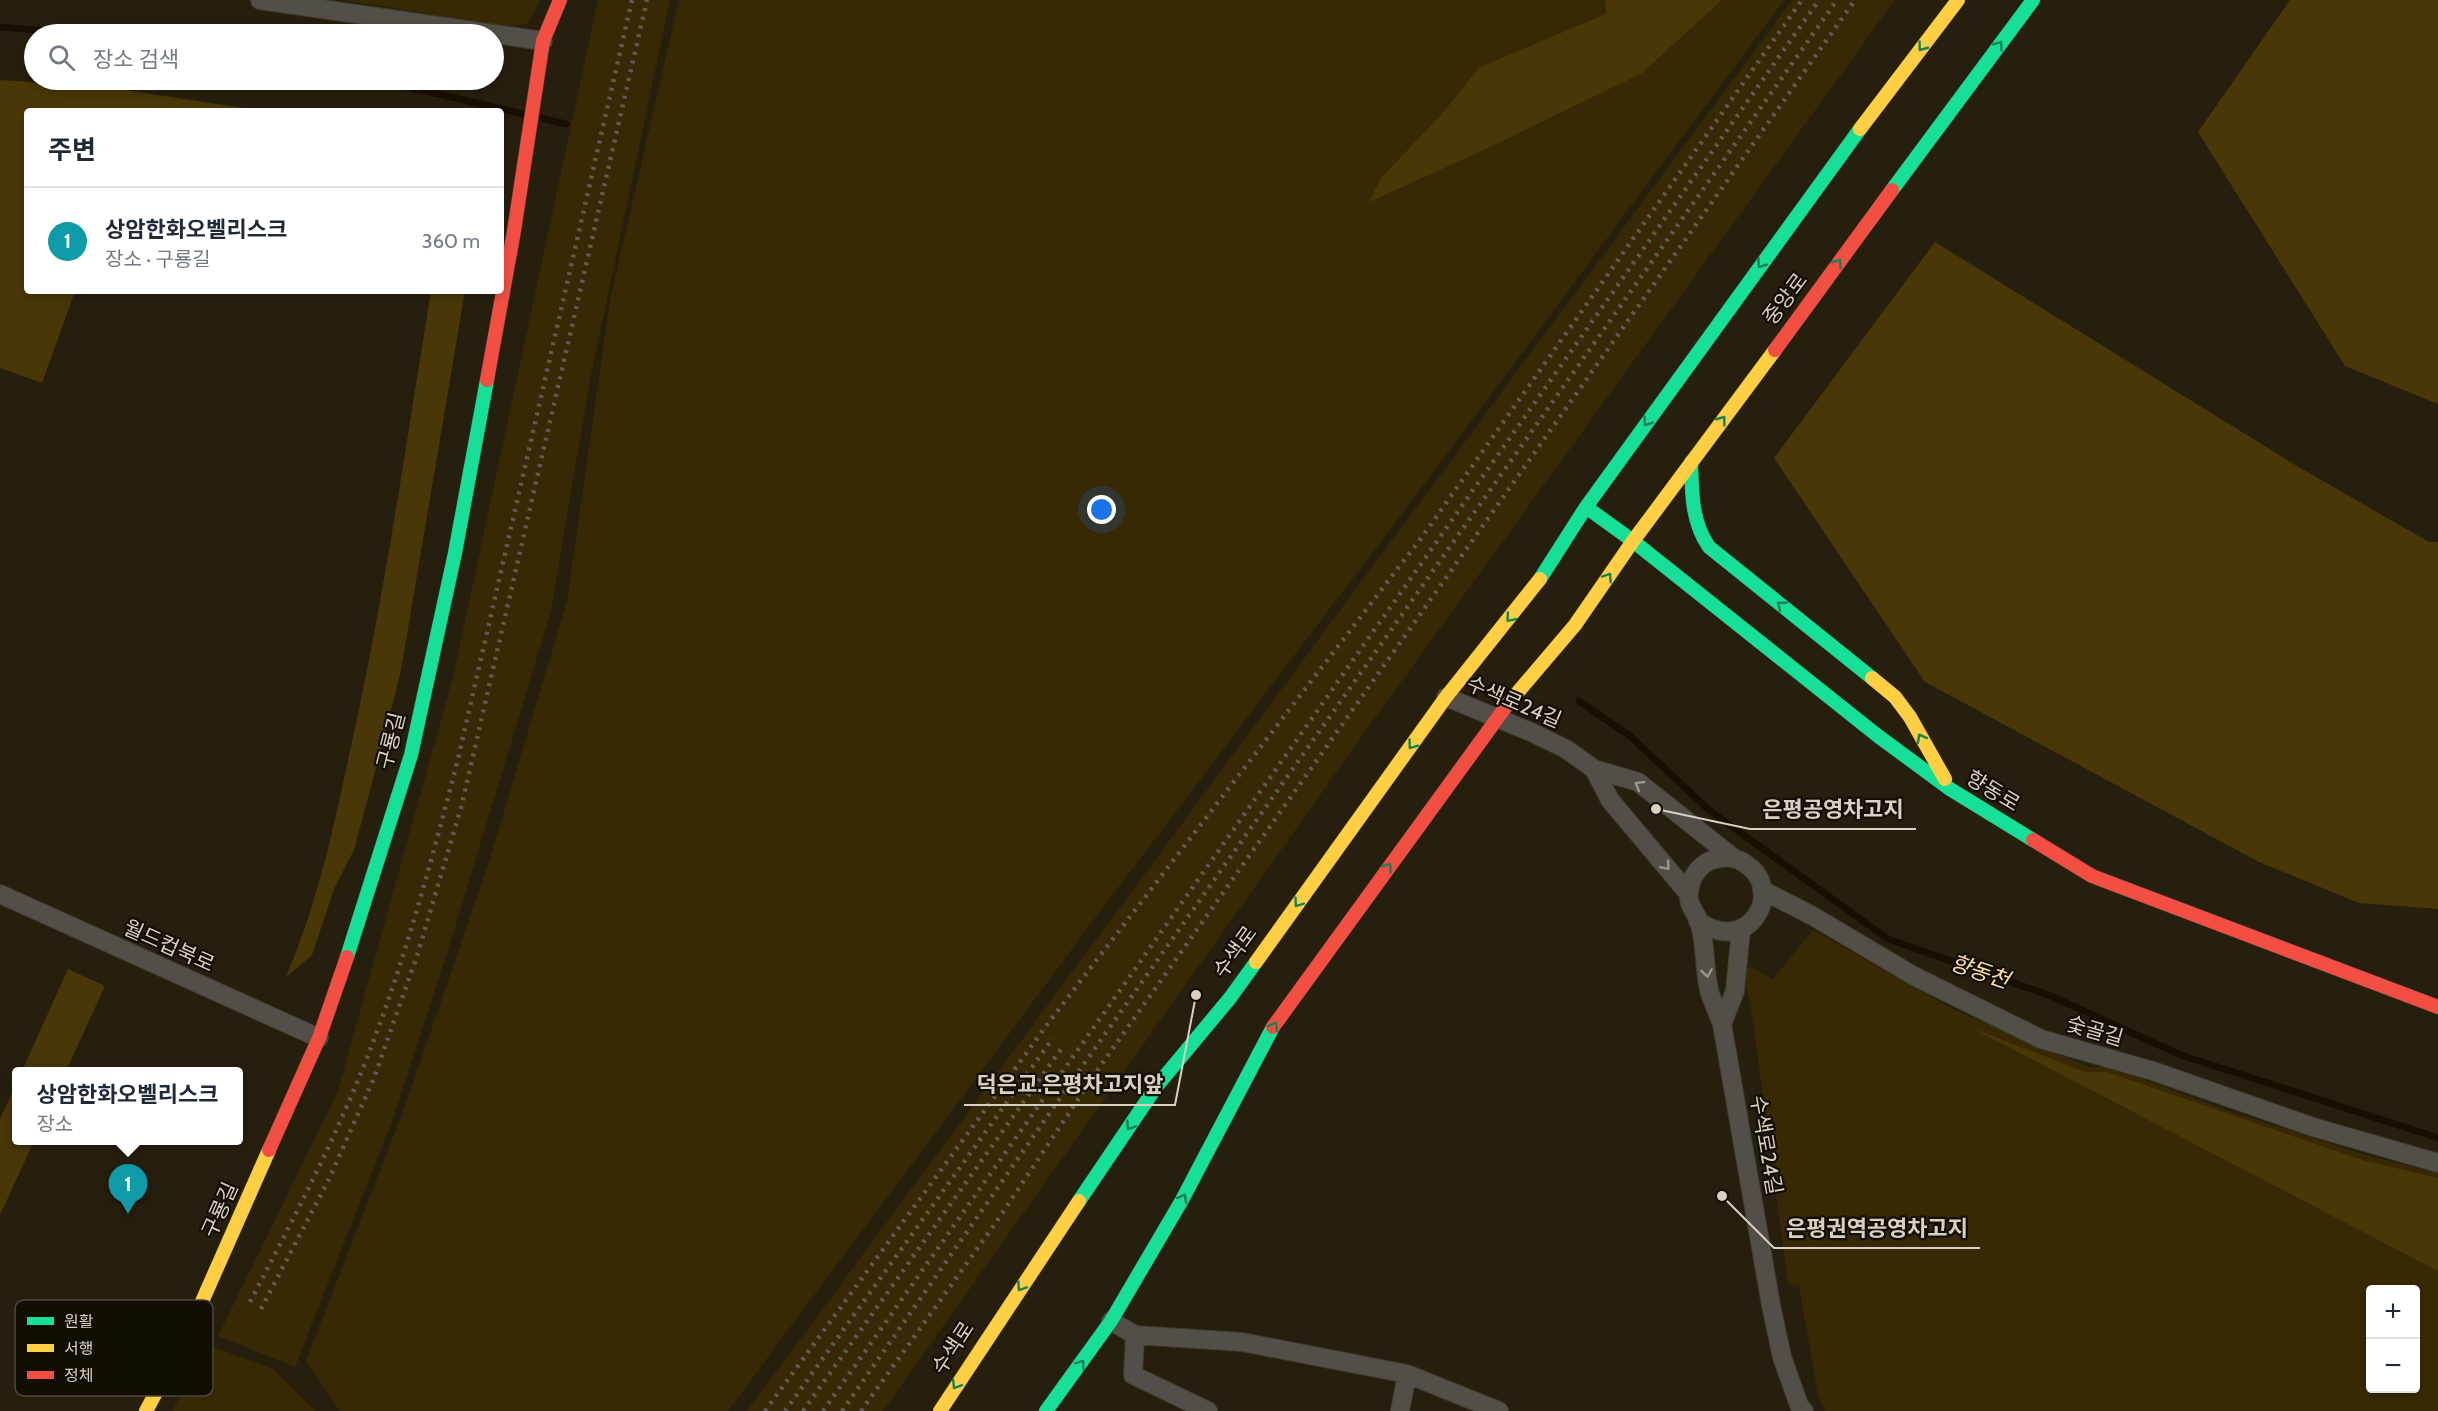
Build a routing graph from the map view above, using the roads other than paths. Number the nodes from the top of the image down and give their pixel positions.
1 (260, 0) edge
2 (560, 0) edge
3 (1958, 0) edge
4 (2033, 0) edge
5 (398, 24) edge
6 (504, 43) edge
7 (541, 49) junction
8 (504, 286) edge
9 (502, 294) edge
10 (1691, 462) junction
11 (1586, 507) junction
12 (1633, 541) junction
13 (1446, 697) junction
14 (1495, 719) junction
15 (1594, 769) junction
16 (1950, 789) junction
17 (1735, 859) junction
18 (1762, 890) junction
19 (1688, 892) junction
20 (0, 894) edge
21 (1698, 921) junction
22 (1741, 930) junction
23 (2438, 1007) edge
24 (1722, 1024) junction
25 (319, 1038) junction
26 (2438, 1163) edge
27 (202, 1300) edge
28 (1111, 1321) junction
29 (1135, 1335) junction
30 (1407, 1374) junction
31 (154, 1396) edge
32 (146, 1411) edge
33 (940, 1411) edge
34 (1046, 1411) edge
35 (1208, 1411) edge
36 (1400, 1411) edge
37 (1499, 1411) edge
38 (1804, 1411) edge

1 - 5 street
2 - 7 main road, 구룡길
3 -> 11 main road, 중앙로
10 -> 4 main road, 중앙로
6 - 7 street
7 - 8 main road, 구룡길
9 - 25 main road, 구룡길
10 - 12 main road, 중앙로
16 -> 10 main road
11 - 12 main road, 향동로
11 -> 13 main road, 중앙로
14 -> 12 main road, 중앙로
12 - 16 main road, 향동로
13 - 14 street, 수색로24길
13 -> 33 main road, 수색로
14 - 15 street, 수색로24길
28 -> 14 main road
17 -> 15 street, 수색로24길
15 -> 19 street, 수색로24길
16 - 23 main road, 향동로
17 - 18 street, 수색로24길
17 - 19 street
18 - 22 street
18 - 26 street, 숯골길
19 - 21 street, 수색로24길
20 - 25 street, 월드컵북로
21 - 22 street
21 -> 24 street, 수색로24길
22 - 24 street
24 - 38 street, 수색로24길
25 - 27 main road, 구룡길
28 - 29 street
34 -> 28 main road
29 - 30 street
29 - 35 street
30 - 36 street
30 - 37 street
31 - 32 main road, 구룡길

